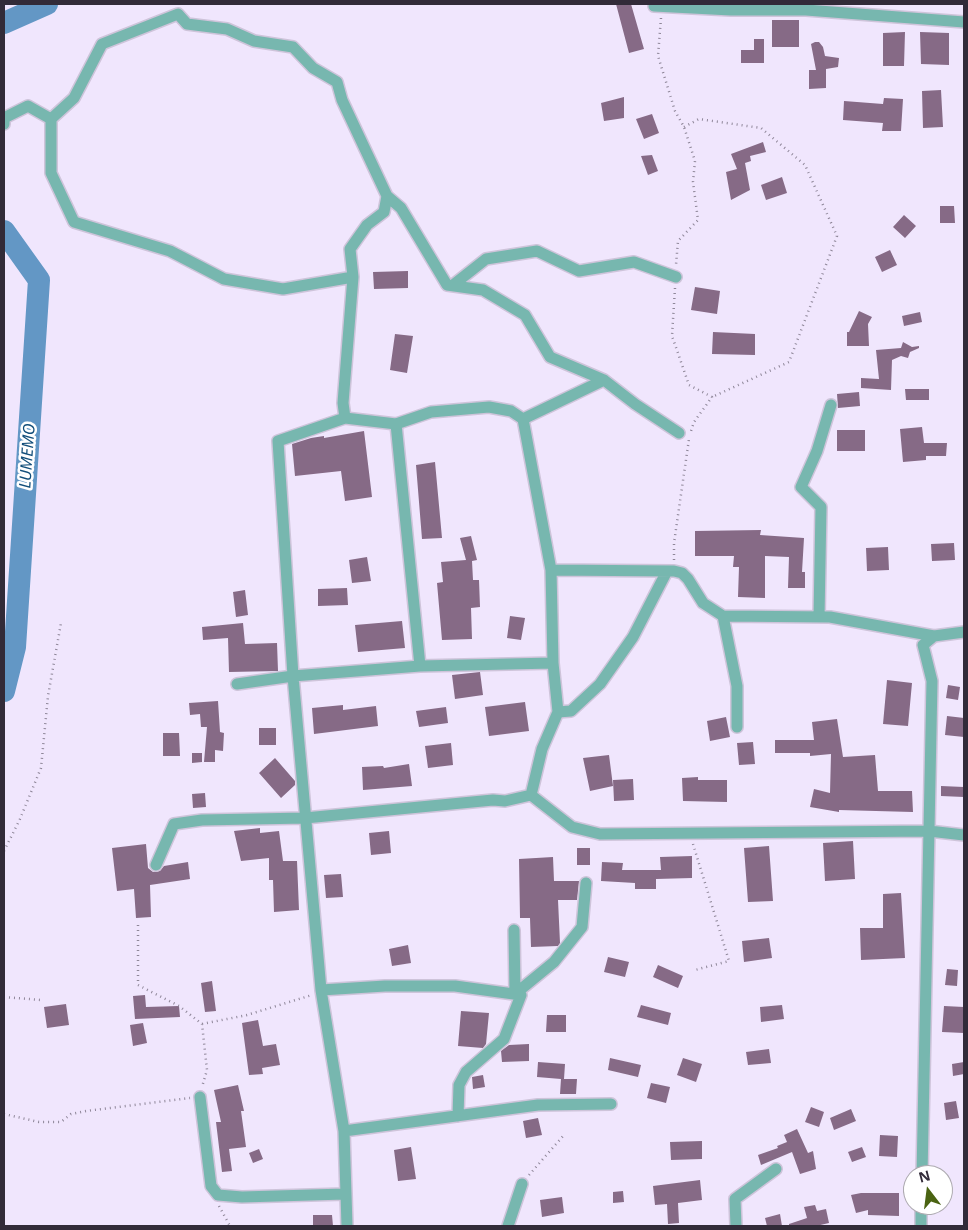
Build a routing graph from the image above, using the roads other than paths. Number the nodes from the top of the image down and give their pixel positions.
1 (654, 6) dead end
2 (730, 7) edge
3 (964, 22) edge
4 (51, 119) junction
5 (4, 124) edge
6 (387, 196) junction
7 (353, 277) junction
8 (676, 277) dead end
9 (453, 286) junction
10 (604, 380) junction
11 (831, 405) dead end
12 (344, 418) junction
13 (524, 419) junction
14 (396, 424) junction
15 (679, 432) dead end
16 (551, 570) junction
17 (667, 571) junction
18 (723, 616) junction
19 (819, 617) junction
20 (964, 632) edge
21 (934, 636) junction
22 (553, 663) junction
23 (420, 666) junction
24 (293, 676) junction
25 (237, 684) dead end
26 (558, 712) junction
27 (737, 726) dead end
28 (532, 795) junction
29 (305, 818) junction
30 (929, 831) junction
31 (964, 835) edge
32 (156, 864) dead end
33 (586, 883) dead end
34 (514, 930) dead end
35 (321, 991) junction
36 (515, 994) junction
37 (200, 1097) road end
38 (611, 1104) dead end
39 (458, 1116) junction
40 (344, 1131) junction
41 (922, 1165) edge
42 (776, 1168) dead end
43 (522, 1184) road end
44 (346, 1194) junction
45 (347, 1226) edge
46 (508, 1226) edge
47 (736, 1226) edge

1 - 2 street
2 - 3 street
4 - 5 street
4 - 6 street
4 - 7 street
6 - 7 street
6 - 9 street
7 - 12 street
8 - 9 street
9 - 10 street
10 - 13 street
10 - 15 street
11 - 19 street
12 - 14 street
12 - 24 street
13 - 14 street
13 - 16 street
14 - 23 street
16 - 17 street
16 - 22 street
17 - 18 street
17 - 26 street
18 - 19 street
18 - 27 street
19 - 21 street
20 - 21 street
21 - 30 street
22 - 23 street
22 - 26 street
23 - 24 street
24 - 25 street
24 - 29 street
26 - 28 street
28 - 29 street
28 - 30 street
29 - 32 street
29 - 35 street
30 - 31 street
30 - 41 street
33 - 36 street
34 - 36 street
35 - 36 street
35 - 40 street
36 - 39 street
37 - 44 street
38 - 39 street
39 - 40 street
40 - 44 street
42 - 47 street
43 - 46 street
44 - 45 street

